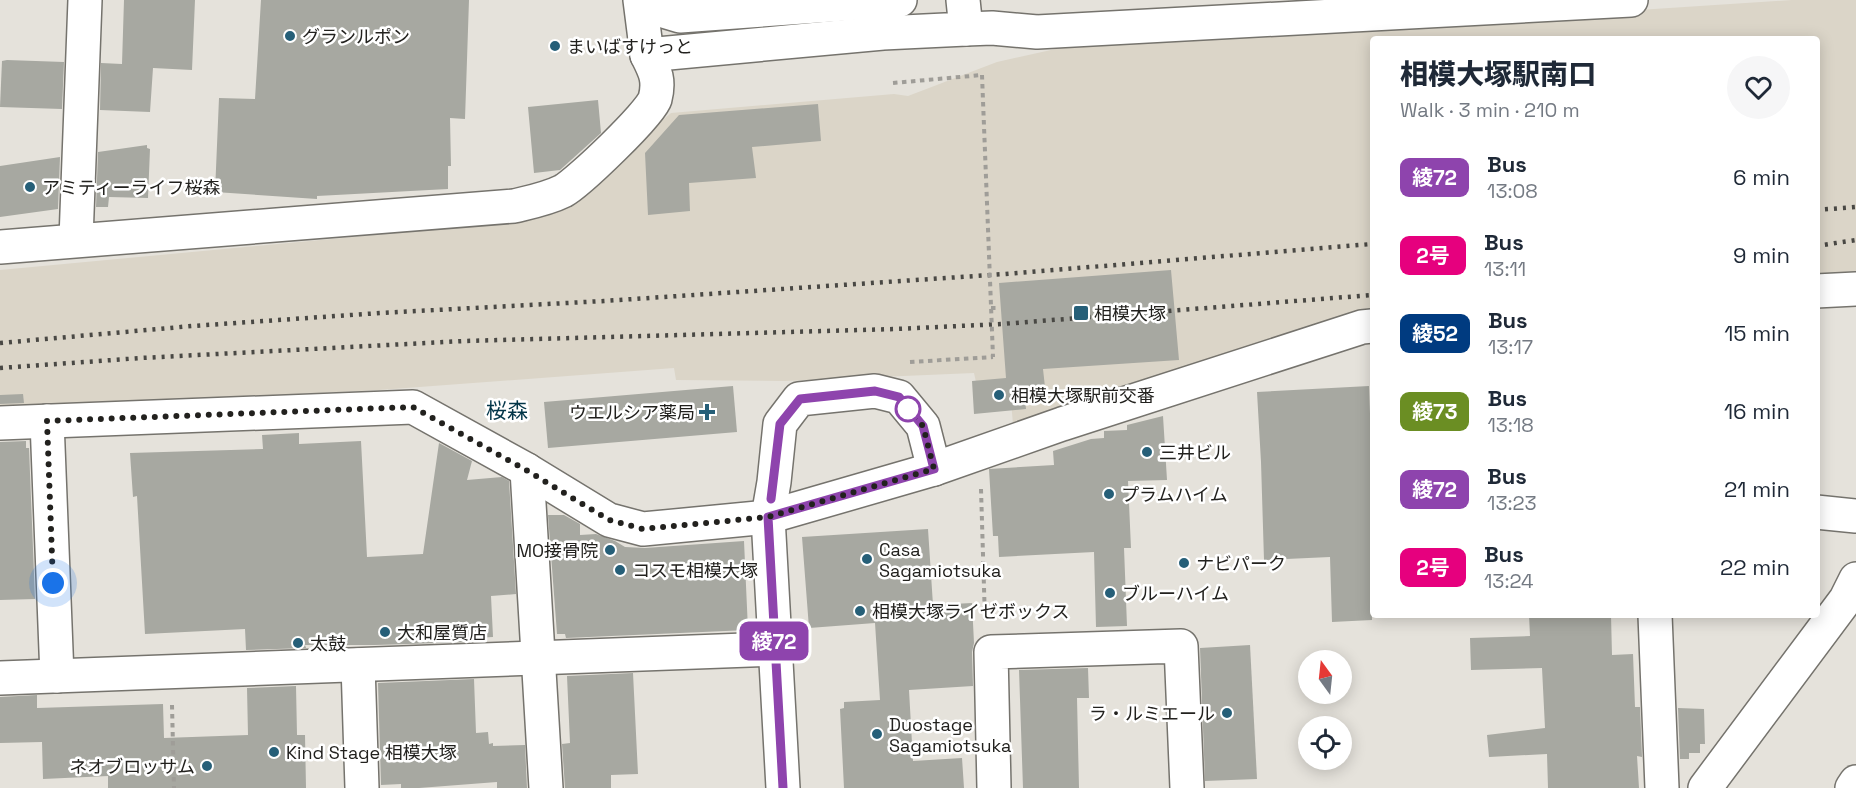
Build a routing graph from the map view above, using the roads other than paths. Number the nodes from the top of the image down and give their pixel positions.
1 (85, 0) edge
2 (640, 0) edge
3 (651, 0) edge
4 (900, 0) edge
5 (1624, 0) edge
6 (1631, 0) edge
7 (964, 15) edge
8 (647, 55) junction
9 (76, 240) junction
10 (0, 247) edge
11 (1856, 289) edge
12 (1820, 291) edge
13 (1370, 326) edge
14 (47, 421) junction
15 (0, 423) edge
16 (934, 469) junction
17 (526, 470) junction
18 (1820, 512) edge
19 (1856, 516) edge
20 (768, 517) junction
21 (1853, 589) edge
22 (1655, 618) edge
23 (774, 649) junction
24 (539, 658) junction
25 (358, 665) junction
26 (57, 676) junction
27 (0, 678) edge
28 (1856, 782) edge
29 (362, 788) edge
30 (546, 788) edge
31 (783, 788) edge
32 (994, 788) edge
33 (1187, 788) edge
34 (1662, 788) edge
35 (1706, 788) edge
36 (1852, 788) edge

1 - 9 main road
2 - 8 main road
3 - 4 main road
5 - 6 main road
5 - 7 main road
7 - 8 main road
8 - 9 main road
9 - 10 main road
11 - 12 main road
13 - 16 main road
14 - 15 main road
14 - 17 main road
14 - 26 main road
16 - 20 main road
16 - 20 main road
17 - 20 main road
17 - 24 main road
18 - 19 main road
20 - 23 main road
21 - 35 main road
22 - 34 main road
23 - 24 main road
23 - 31 main road
24 - 25 main road
24 - 30 main road
25 - 26 main road
25 - 29 main road
26 - 27 main road
28 - 36 main road
32 - 33 main road

